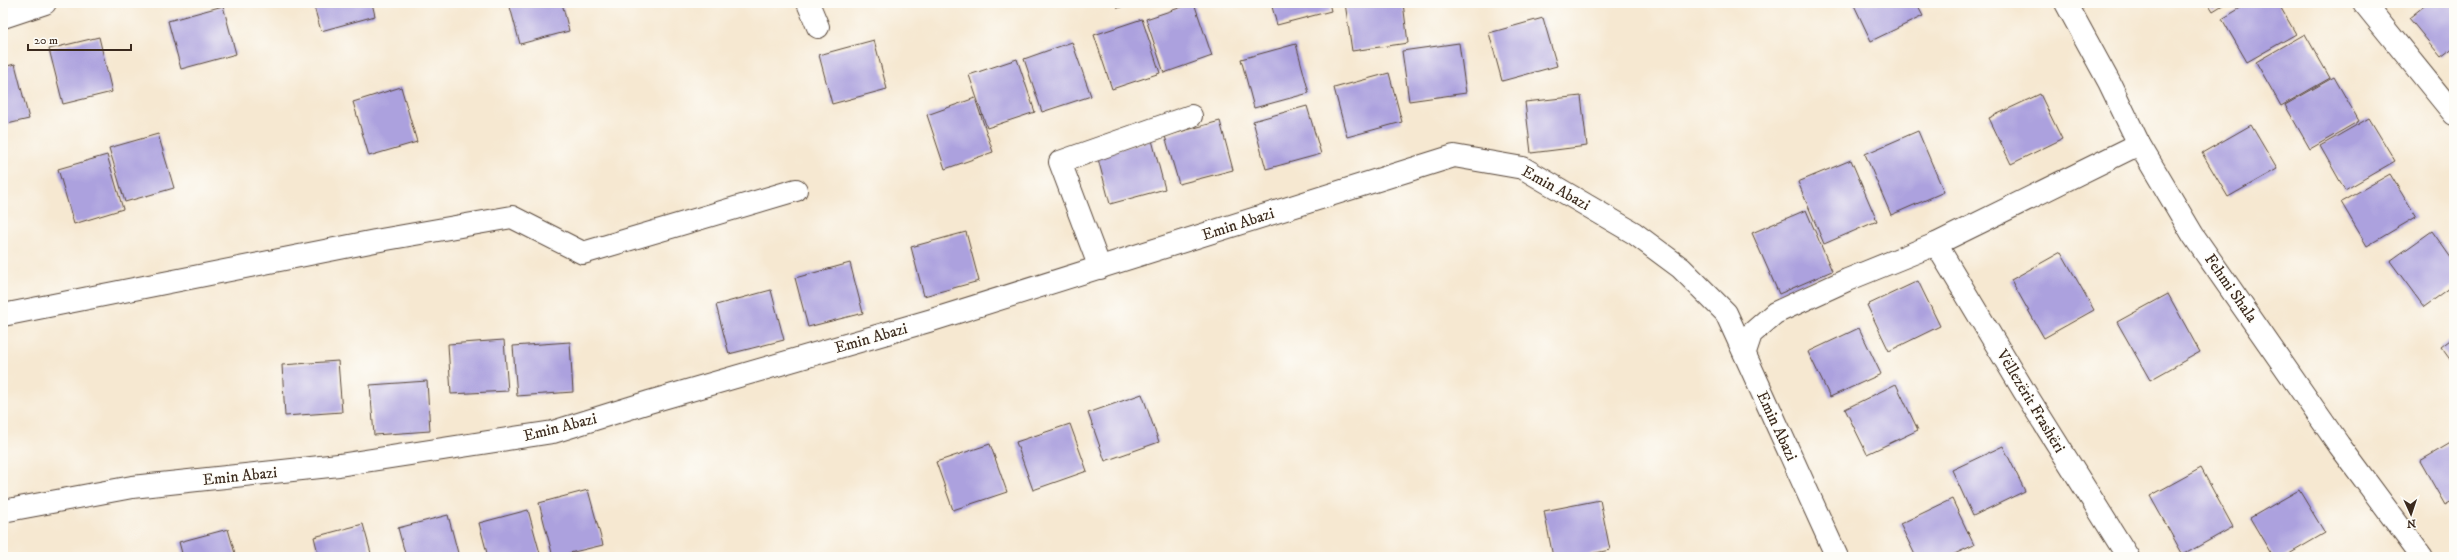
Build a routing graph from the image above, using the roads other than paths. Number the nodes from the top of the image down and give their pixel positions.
1 (45, 3) edge
2 (808, 3) edge
3 (2066, 3) edge
4 (2364, 3) edge
5 (3, 17) edge
6 (818, 27) dead end
7 (2454, 114) edge
8 (1191, 116) dead end
9 (2139, 144) junction
10 (796, 190) dead end
11 (1936, 244) junction
12 (1100, 268) junction
13 (3, 315) edge
14 (1745, 352) junction
15 (3, 511) edge
16 (1837, 557) edge
17 (2128, 557) edge
18 (2422, 557) edge

1 - 5 street
2 - 6 street
3 - 9 street, Fehmi Shala
4 - 7 street
8 - 12 street
9 - 11 street
9 - 18 street, Fehmi Shala
10 - 13 street
11 - 14 street
11 - 17 street, Vëllezërit Frashëri
12 - 14 street, Emin Abazi
12 - 15 street, Emin Abazi
14 - 16 street, Emin Abazi

